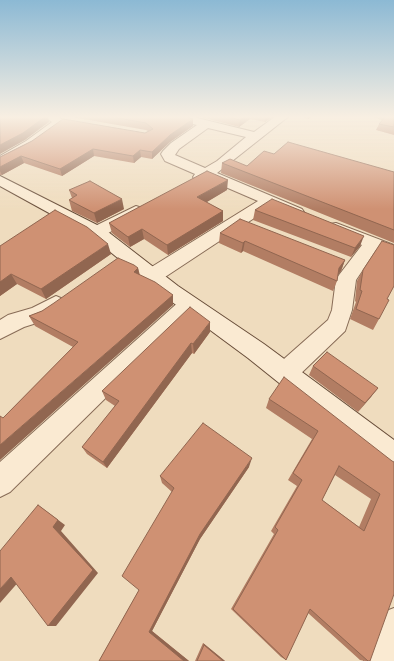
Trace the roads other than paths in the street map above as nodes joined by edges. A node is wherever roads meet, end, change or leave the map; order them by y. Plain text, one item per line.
1 (23, 147) edge
2 (168, 147) edge
3 (243, 147) edge
4 (0, 161) edge
5 (206, 174) junction
6 (0, 180) edge
7 (185, 185) edge
8 (269, 201) junction
9 (151, 203) edge
10 (237, 221) junction
11 (259, 230) edge
12 (96, 232) junction
13 (373, 242) junction
14 (394, 251) edge
15 (125, 254) junction
16 (108, 268) edge
17 (152, 276) junction
18 (72, 293) edge
19 (189, 304) junction
20 (0, 330) edge
21 (285, 373) junction
22 (394, 457) edge
23 (0, 482) edge
24 (394, 626) edge
25 (383, 661) edge

1 - 4 street
2 - 5 street
3 - 5 street
5 - 7 street
5 - 8 street
6 - 12 street
8 - 10 street
8 - 13 street
9 - 12 street
10 - 11 street
10 - 17 street
12 - 15 street
13 - 14 street
13 - 21 street
15 - 16 street
15 - 17 street
17 - 19 street
18 - 20 street
19 - 21 street
19 - 23 street
21 - 22 street
24 - 25 street

